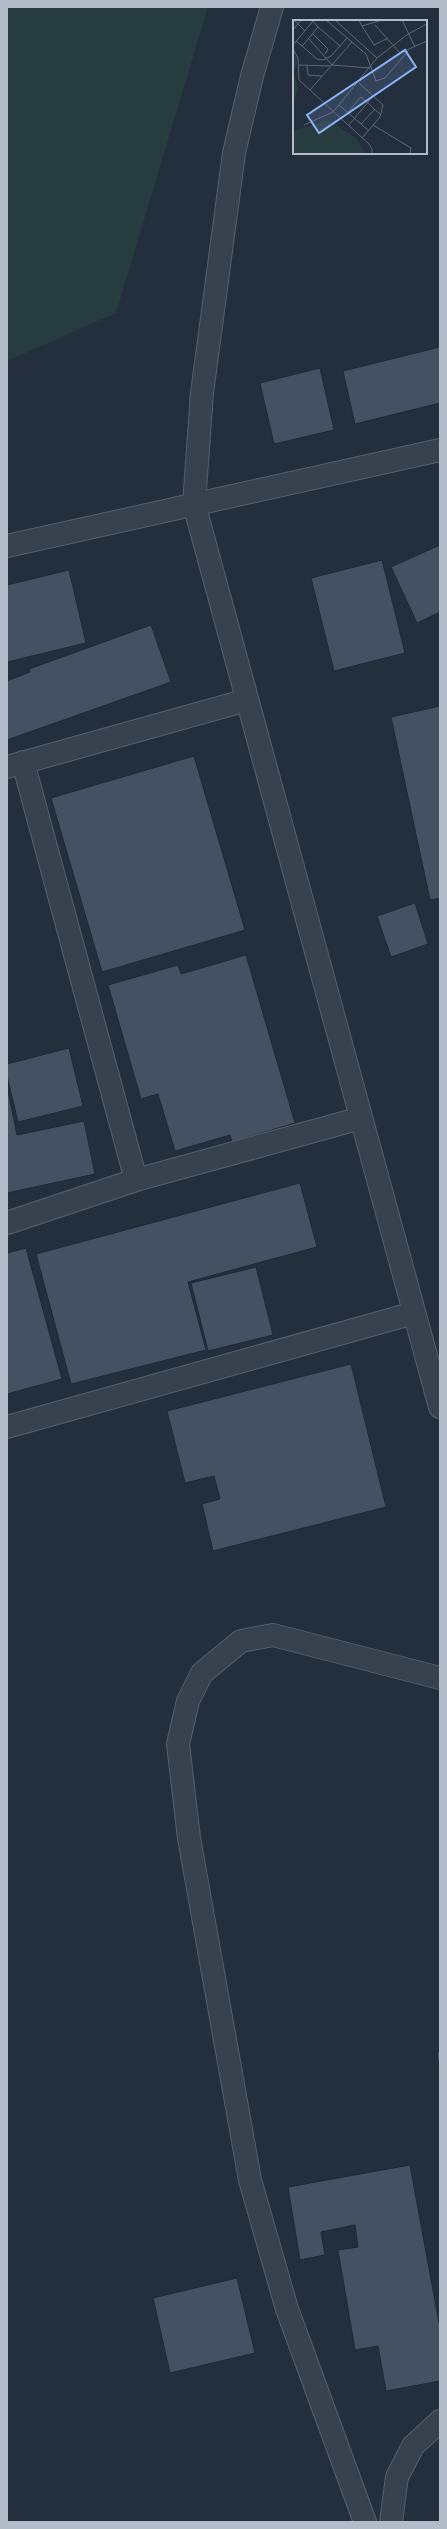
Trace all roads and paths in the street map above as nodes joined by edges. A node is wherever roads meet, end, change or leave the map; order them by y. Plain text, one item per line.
1 (272, 7) edge
2 (440, 450) edge
3 (194, 504) junction
4 (7, 546) edge
5 (247, 700) junction
6 (15, 765) edge
7 (361, 1118) junction
8 (136, 1180) junction
9 (7, 1223) edge
10 (414, 1313) junction
11 (440, 1407) edge
12 (7, 1427) edge
13 (440, 1678) edge
14 (440, 2421) edge
15 (365, 2522) edge
16 (391, 2522) edge

1 - 3 street
2 - 3 street
3 - 4 street
3 - 5 street
5 - 6 street
5 - 7 street
6 - 8 street
7 - 8 street
7 - 10 street
8 - 9 street
10 - 11 street
10 - 12 street
13 - 15 street
14 - 16 street

